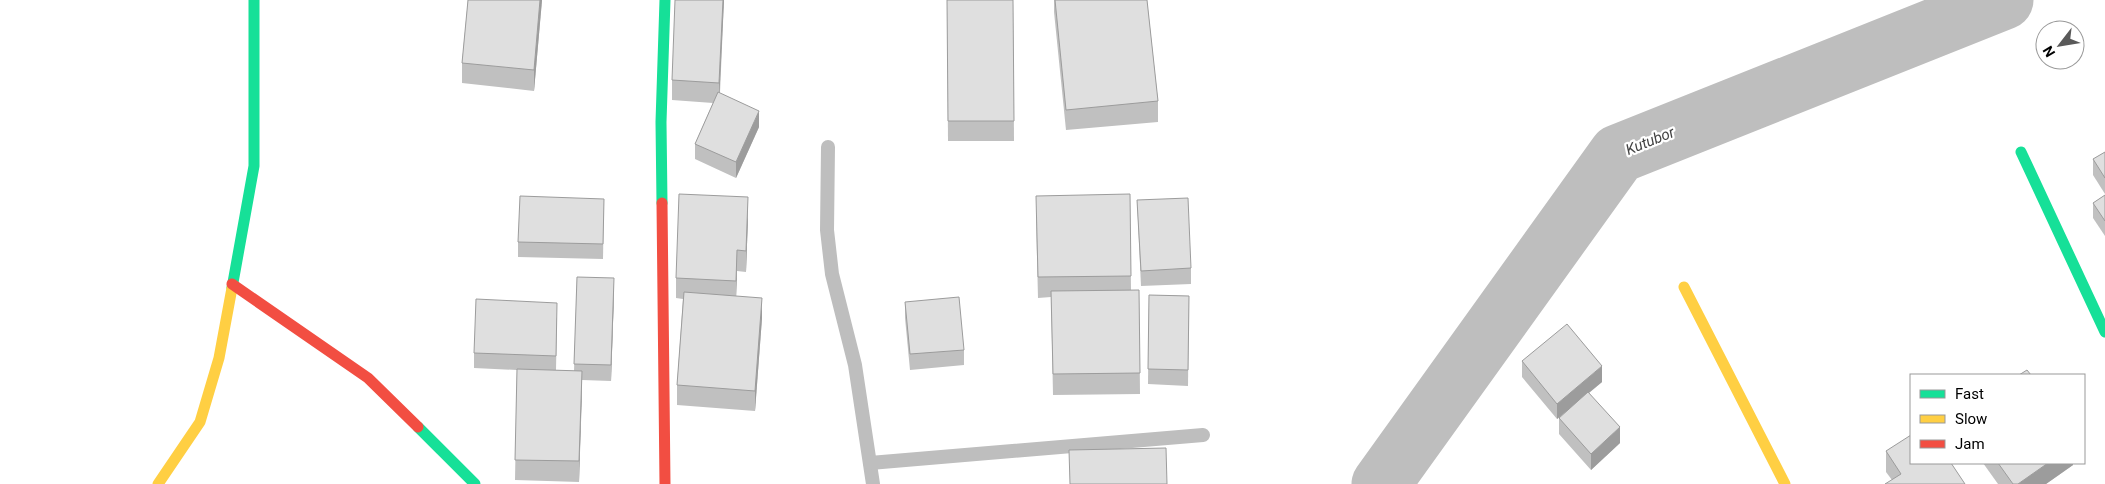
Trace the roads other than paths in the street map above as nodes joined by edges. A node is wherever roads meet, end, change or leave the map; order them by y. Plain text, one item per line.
1 (254, 0) edge
2 (665, 0) edge
3 (828, 147) dead end
4 (2021, 152) dead end
5 (232, 284) junction
6 (1684, 287) dead end
7 (2105, 332) edge
8 (1203, 435) dead end
9 (870, 463) junction
10 (158, 484) edge
11 (475, 484) edge
12 (665, 484) edge
13 (873, 484) edge
14 (1785, 484) edge

1 - 5 street
2 - 12 street
3 - 9 lane
4 - 7 street
5 - 10 street
5 - 11 street
6 - 14 street
8 - 9 lane
9 - 13 lane

